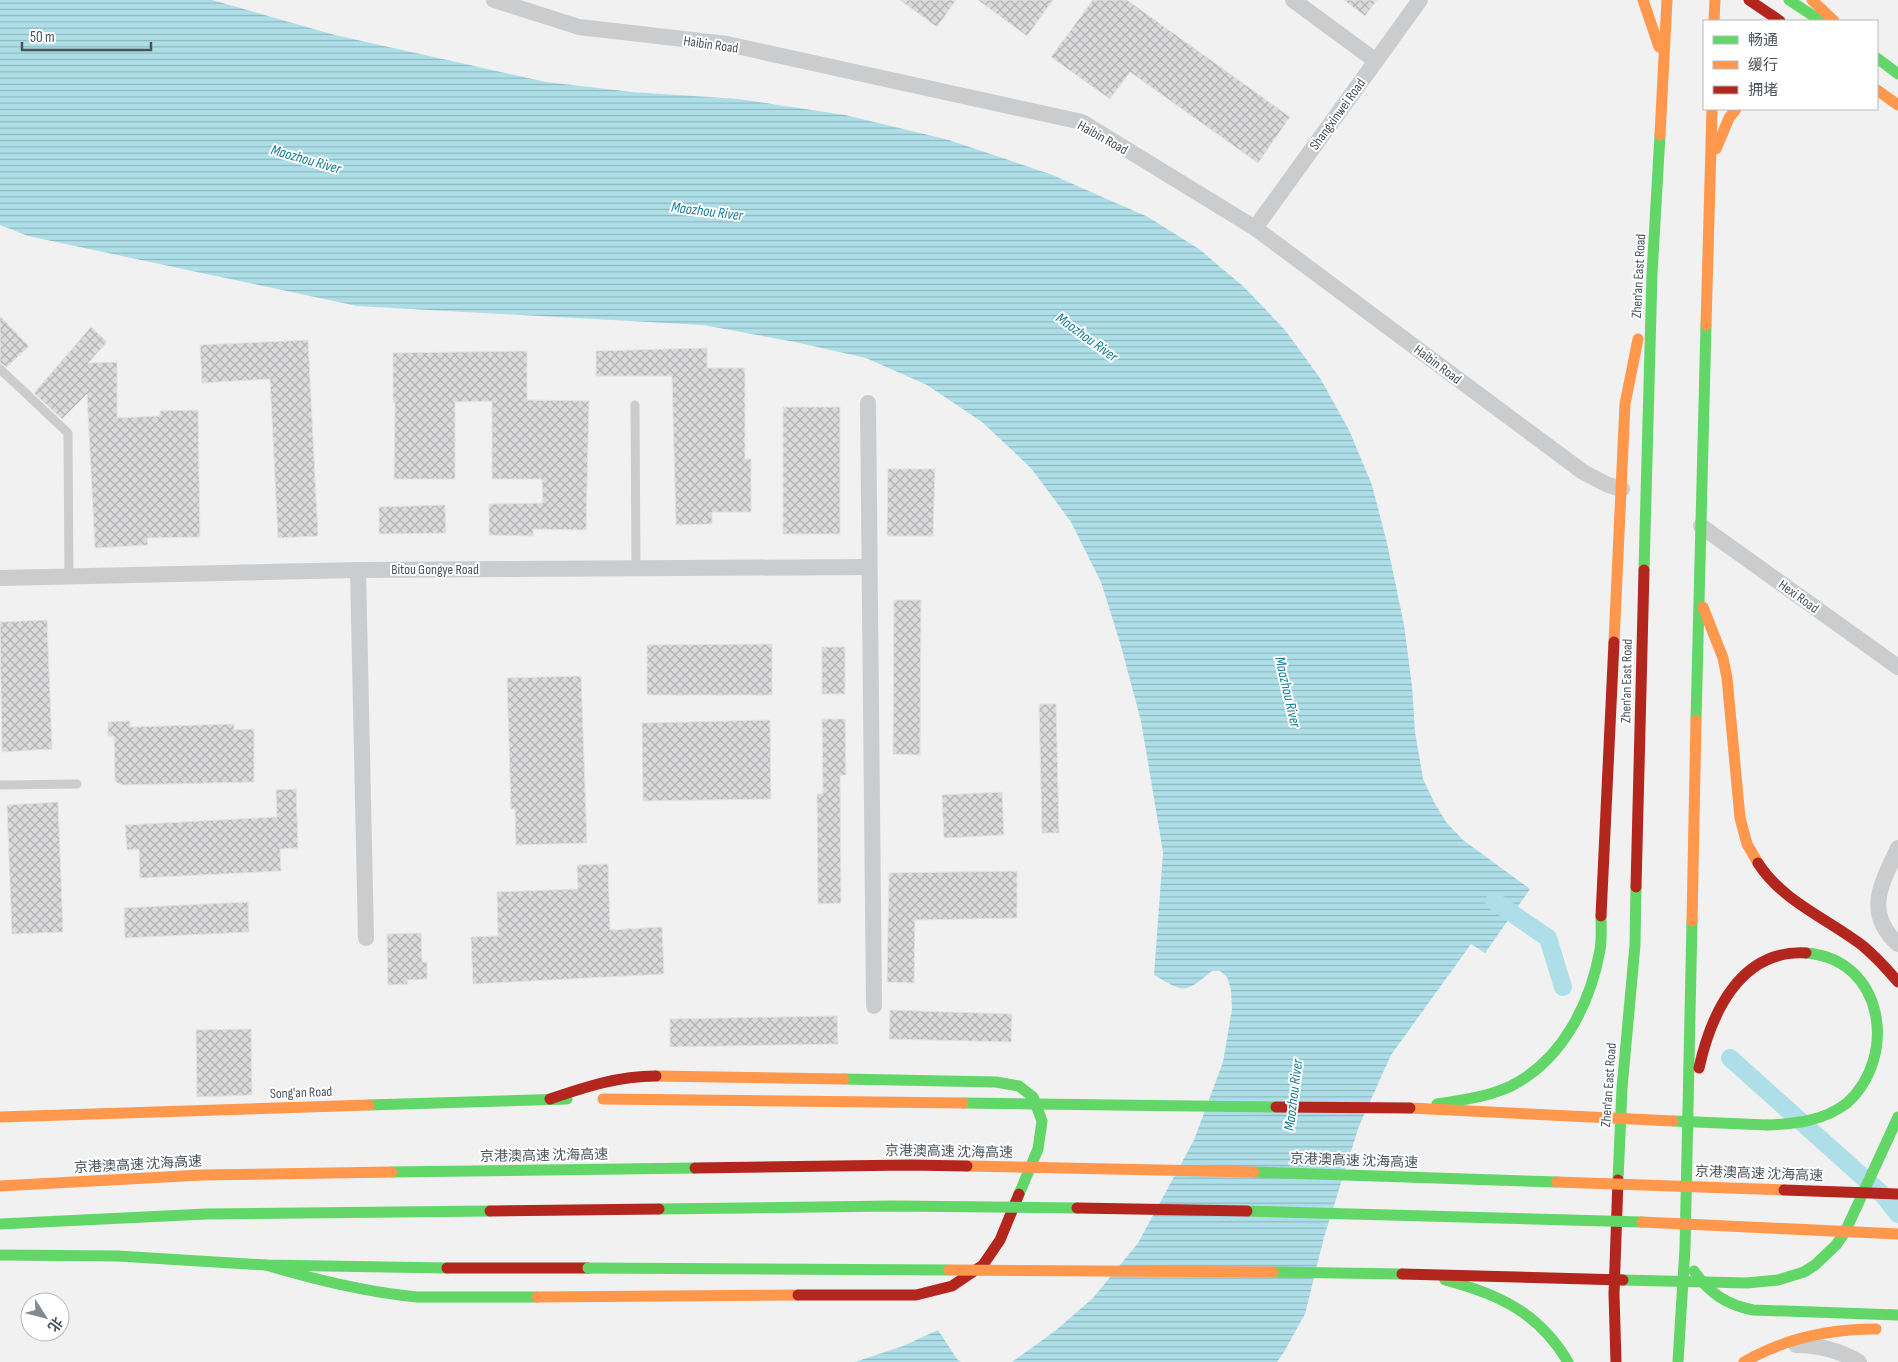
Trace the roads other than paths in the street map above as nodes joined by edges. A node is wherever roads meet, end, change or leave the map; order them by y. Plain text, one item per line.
1 (494, 0) edge
2 (1293, 0) edge
3 (1420, 0) edge
4 (1643, 0) edge
5 (1667, 0) edge
6 (1715, 0) edge
7 (1749, 0) edge
8 (1789, 0) edge
9 (1812, 0) edge
10 (1714, 20) edge
11 (1779, 20) edge
12 (1819, 20) edge
13 (1833, 20) edge
14 (1878, 59) edge
15 (1376, 60) junction
16 (1664, 60) junction
17 (1898, 74) edge
18 (1878, 91) edge
19 (1898, 105) edge
20 (1712, 110) edge
21 (1735, 110) edge
22 (1710, 174) junction
23 (1255, 228) junction
24 (1652, 274) junction
25 (0, 369) edge
26 (868, 403) dead end
27 (635, 405) dead end
28 (1622, 489) junction
29 (1701, 526) junction
30 (869, 567) junction
31 (636, 568) junction
32 (358, 570) junction
33 (69, 577) junction
34 (0, 578) edge
35 (1699, 597) junction
36 (1898, 667) edge
37 (77, 784) dead end
38 (0, 786) edge
39 (1898, 848) edge
40 (366, 938) dead end
41 (1898, 944) edge
42 (1898, 982) edge
43 (874, 1006) dead end
44 (550, 1099) junction
45 (1410, 1108) junction
46 (1688, 1110) junction
47 (0, 1117) edge
48 (1898, 1118) edge
49 (0, 1186) edge
50 (1898, 1194) edge
51 (0, 1224) edge
52 (1898, 1234) edge
53 (1686, 1248) junction
54 (0, 1256) edge
55 (266, 1265) junction
56 (1402, 1274) junction
57 (1898, 1315) edge
58 (1887, 1329) dead end
59 (1779, 1344) junction
60 (1568, 1362) edge
61 (1616, 1362) edge
62 (1678, 1362) edge
63 (1744, 1362) edge
64 (1859, 1362) edge

1 - 23 street, Haibin Road
2 - 15 street
3 - 15 street, Shangxinwei Road
4 - 16 main road
5 - 16 main road, Zhen'an East Road
6 - 10 main road
7 - 11 main road
8 - 12 main road
9 - 13 main road
14 - 17 main road
15 - 23 street, Shangxinwei Road
16 - 24 main road, Zhen'an East Road
18 - 19 main road
20 - 22 main road
21 - 22 main road
22 - 29 main road
23 - 28 street, Haibin Road
24 - 28 main road
24 - 61 main road, Zhen'an East Road
25 - 33 lane
26 - 30 street
27 - 31 lane
28 - 45 main road, bridge
29 - 35 main road
29 - 36 street, Hexi Road
30 - 31 street, Bitou Gongye Road
30 - 43 street
31 - 32 street, Bitou Gongye Road
32 - 33 street, Bitou Gongye Road
32 - 40 street
33 - 34 street, Bitou Gongye Road
35 - 42 main road
35 - 46 main road
37 - 38 lane
39 - 41 street
44 - 45 main road, Song'an Road, bridge
44 - 47 main road, Song'an Road
44 - 55 main road
45 - 46 main road, bridge
46 - 53 main road
48 - 56 main road, bridge
49 - 50 main road, 京港澳高速 沈海高速, bridge
51 - 52 main road, bridge
53 - 57 main road
53 - 62 main road
54 - 55 main road
55 - 56 main road, bridge
56 - 60 main road, bridge
58 - 59 main road
59 - 63 main road
59 - 64 street

